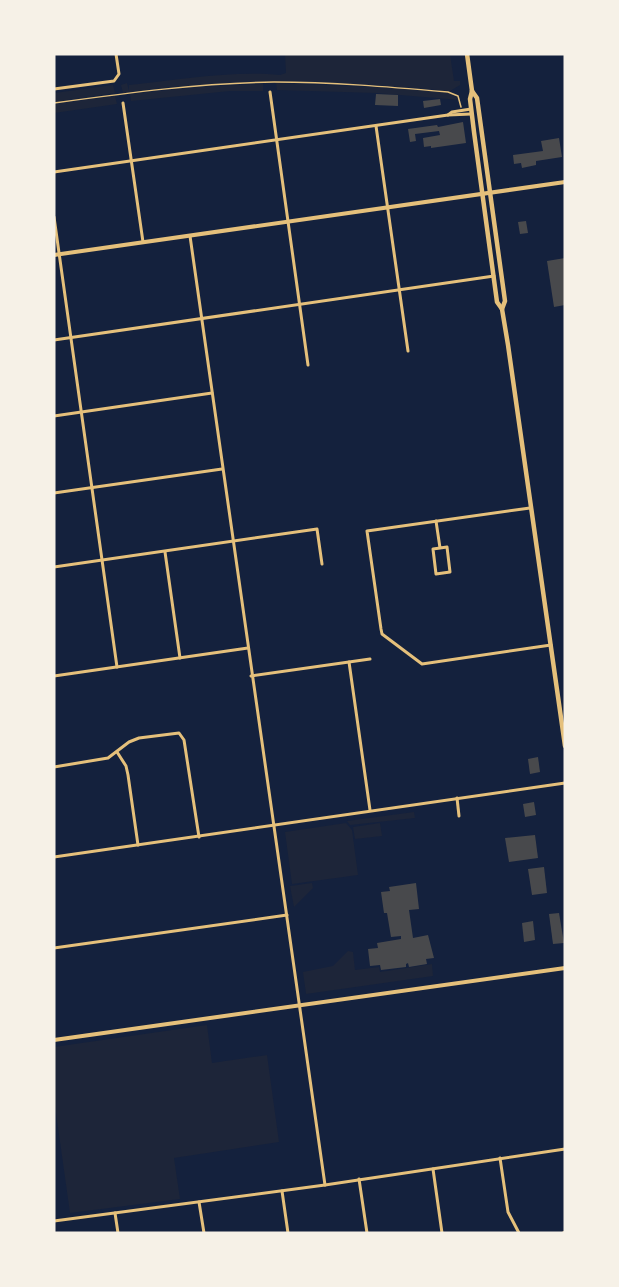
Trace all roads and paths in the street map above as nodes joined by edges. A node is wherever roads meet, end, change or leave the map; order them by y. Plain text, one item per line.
1 (116, 54) edge
2 (467, 54) edge
3 (54, 89) edge
4 (472, 91) junction
5 (270, 92) dead end
6 (54, 103) edge
7 (123, 103) dead end
8 (461, 106) dead end
9 (472, 111) junction
10 (376, 126) junction
11 (277, 140) junction
12 (132, 160) junction
13 (54, 172) edge
14 (565, 182) edge
15 (490, 193) junction
16 (482, 194) junction
17 (388, 207) junction
18 (54, 217) edge
19 (288, 222) junction
20 (190, 236) junction
21 (143, 242) junction
22 (57, 255) edge
23 (494, 276) junction
24 (399, 290) junction
25 (300, 304) junction
26 (502, 309) junction
27 (201, 318) junction
28 (71, 337) junction
29 (54, 340) edge
30 (408, 351) dead end
31 (308, 364) dead end
32 (212, 393) junction
33 (82, 412) junction
34 (54, 416) edge
35 (222, 469) junction
36 (93, 488) junction
37 (54, 493) edge
38 (530, 508) junction
39 (436, 521) junction
40 (232, 542) junction
41 (440, 548) junction
42 (165, 552) junction
43 (102, 561) junction
44 (322, 564) dead end
45 (54, 567) edge
46 (550, 645) junction
47 (248, 648) junction
48 (180, 658) junction
49 (370, 659) dead end
50 (349, 662) junction
51 (117, 667) junction
52 (54, 676) edge
53 (251, 676) junction
54 (565, 746) edge
55 (117, 752) junction
56 (54, 767) edge
57 (565, 783) edge
58 (457, 798) junction
59 (370, 810) junction
60 (459, 816) dead end
61 (274, 825) junction
62 (199, 837) junction
63 (138, 845) junction
64 (54, 857) edge
65 (287, 915) junction
66 (54, 948) edge
67 (565, 968) edge
68 (300, 1005) junction
69 (54, 1040) edge
70 (565, 1149) edge
71 (500, 1158) junction
72 (432, 1169) junction
73 (359, 1179) junction
74 (325, 1185) junction
75 (282, 1191) junction
76 (199, 1202) junction
77 (115, 1213) junction
78 (54, 1221) edge
79 (118, 1233) edge
80 (204, 1233) edge
81 (288, 1233) edge
82 (367, 1233) edge
83 (441, 1233) edge
84 (519, 1233) edge

1 - 3 street
2 - 4 main road
4 - 9 main road
4 - 15 main road
5 - 11 street
6 - 8 path
7 - 12 street
9 - 10 street
9 - 16 main road
10 - 11 street
10 - 17 street
11 - 12 street
11 - 19 street
12 - 13 street
12 - 21 street
14 - 15 main road
15 - 16 main road
15 - 26 main road
16 - 17 main road
16 - 23 main road
17 - 19 main road
17 - 24 street
18 - 22 street
19 - 20 main road
19 - 25 street
20 - 21 main road
20 - 27 street
21 - 22 main road
22 - 28 street
23 - 24 street
23 - 26 main road
24 - 25 street
24 - 30 street
25 - 27 street
25 - 31 street
26 - 38 main road
27 - 28 street
27 - 32 street
28 - 29 street
28 - 33 street
32 - 33 street
32 - 35 street
33 - 34 street
33 - 36 street
35 - 36 street
35 - 40 street
36 - 37 street
36 - 43 street
38 - 39 street
38 - 46 main road
39 - 41 street
39 - 46 street
40 - 42 street
40 - 44 street
40 - 47 street
41 - 41 street
42 - 43 street
42 - 48 street
43 - 45 street
43 - 51 street
46 - 54 main road
47 - 48 street
47 - 53 street
48 - 51 street
49 - 50 street
50 - 53 street
50 - 59 street
51 - 52 street
53 - 61 street
55 - 56 street
55 - 62 street
55 - 63 street
57 - 58 street
58 - 59 street
58 - 60 street
59 - 61 street
61 - 62 street
61 - 65 street
62 - 63 street
63 - 64 street
65 - 66 street
65 - 68 street
67 - 68 main road
68 - 69 main road
68 - 74 street
70 - 71 street
71 - 72 street
71 - 84 street
72 - 73 street
72 - 83 street
73 - 74 street
73 - 82 street
74 - 75 street
75 - 76 street
75 - 81 street
76 - 77 street
76 - 80 street
77 - 78 street
77 - 79 street

